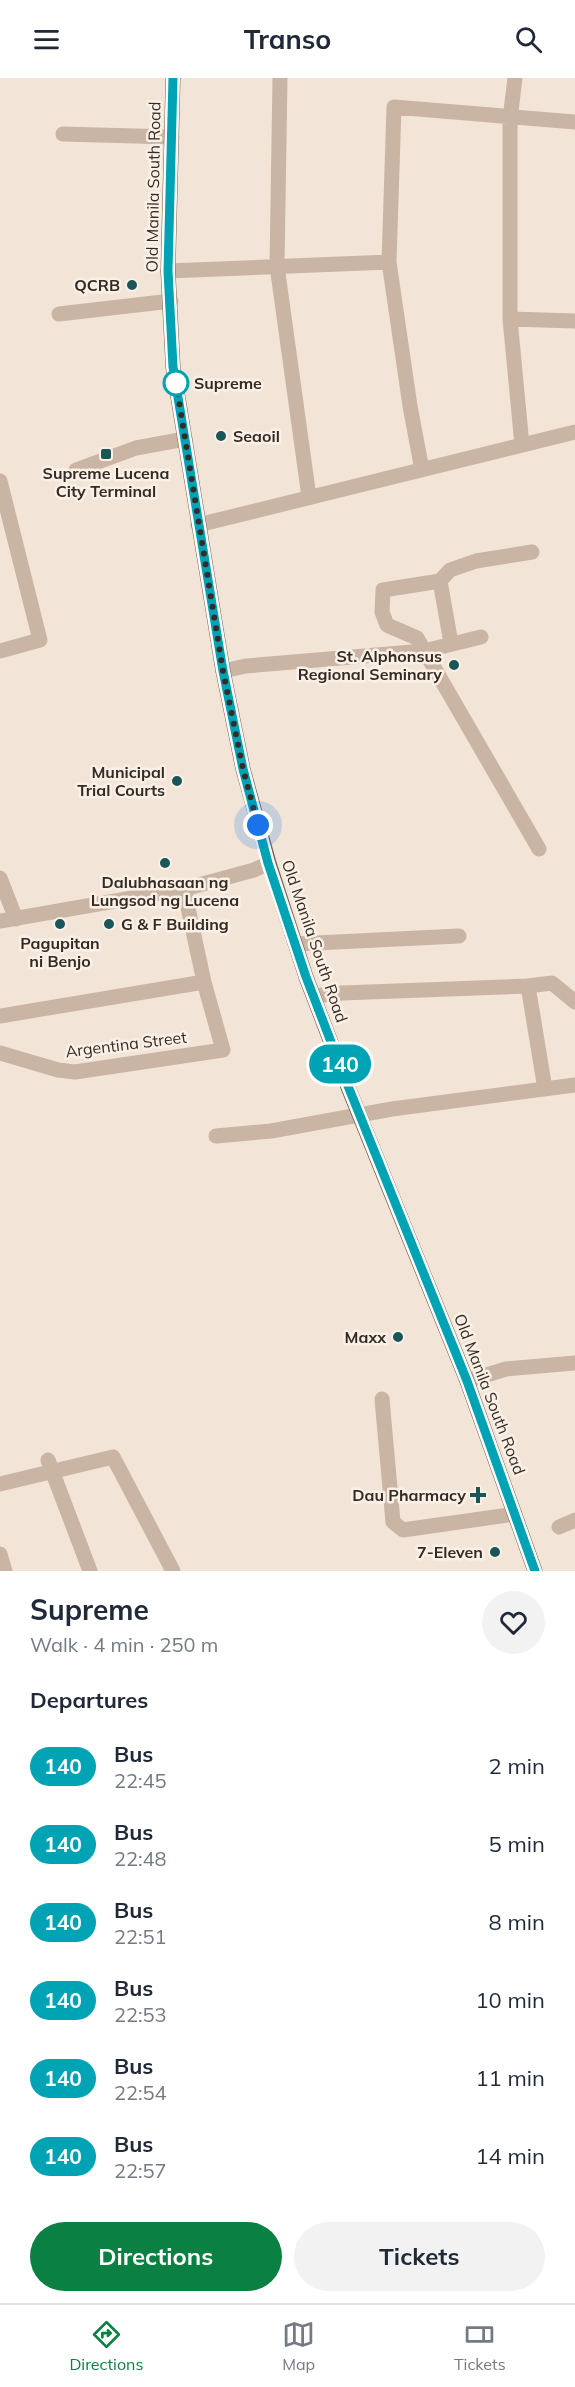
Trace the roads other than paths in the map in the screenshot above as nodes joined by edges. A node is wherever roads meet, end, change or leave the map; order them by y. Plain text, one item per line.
1 (173, 78) edge
2 (280, 78) edge
3 (515, 78) edge
4 (510, 119) junction
5 (575, 122) edge
6 (63, 134) dead end
7 (172, 136) junction
8 (389, 262) junction
9 (277, 267) junction
10 (168, 271) junction
11 (171, 301) junction
12 (59, 314) dead end
13 (510, 319) junction
14 (575, 321) edge
15 (575, 432) edge
16 (185, 439) junction
17 (522, 445) junction
18 (76, 470) dead end
19 (422, 470) junction
20 (0, 481) edge
21 (309, 497) junction
22 (198, 525) junction
23 (532, 552) dead end
24 (440, 581) junction
25 (481, 637) dead end
26 (451, 643) junction
27 (1, 649) edge
28 (424, 651) junction
29 (223, 671) junction
30 (538, 849) dead end
31 (268, 863) junction
32 (0, 878) edge
33 (184, 890) junction
34 (8, 920) edge
35 (459, 936) dead end
36 (295, 944) junction
37 (204, 982) junction
38 (528, 986) junction
39 (314, 996) junction
40 (575, 1002) edge
41 (0, 1016) edge
42 (0, 1053) edge
43 (575, 1085) edge
44 (545, 1089) junction
45 (360, 1114) junction
46 (216, 1136) dead end
47 (575, 1363) edge
48 (467, 1381) junction
49 (382, 1399) dead end
50 (50, 1465) junction
51 (0, 1484) edge
52 (515, 1514) junction
53 (575, 1521) edge
54 (559, 1527) dead end
55 (0, 1554) edge
56 (5, 1571) edge
57 (90, 1571) edge
58 (173, 1571) edge
59 (535, 1571) edge

1 - 7 main road, Old Manila South Road
2 - 9 street
3 - 4 street
4 - 5 street
4 - 8 street
4 - 13 street
6 - 7 street
7 - 10 main road, Old Manila South Road
8 - 9 street
8 - 19 street
9 - 10 street
9 - 21 street
10 - 11 main road, Old Manila South Road
11 - 12 street
11 - 16 main road, Old Manila South Road
13 - 14 street
13 - 17 street
15 - 17 street
16 - 18 street
16 - 22 main road, Old Manila South Road
17 - 19 street
19 - 21 street
20 - 27 street
21 - 22 street
22 - 29 main road, Old Manila South Road
23 - 24 street
24 - 26 street
24 - 28 street
25 - 26 street
26 - 28 street
28 - 29 street
28 - 30 street
29 - 31 main road, Old Manila South Road
31 - 33 street
31 - 36 main road, Old Manila South Road
32 - 34 street
33 - 34 street
33 - 37 street
35 - 36 street
36 - 39 main road, Old Manila South Road
37 - 41 street
37 - 42 street, Argentina Street
38 - 39 street
38 - 40 street
38 - 44 street
39 - 45 main road, Old Manila South Road
43 - 44 street
44 - 45 street
45 - 46 street
45 - 48 main road, Old Manila South Road
47 - 48 street
48 - 52 main road, Old Manila South Road
49 - 52 street
50 - 51 street
50 - 57 street
50 - 58 street
52 - 59 main road, Old Manila South Road
53 - 54 street
55 - 56 street

